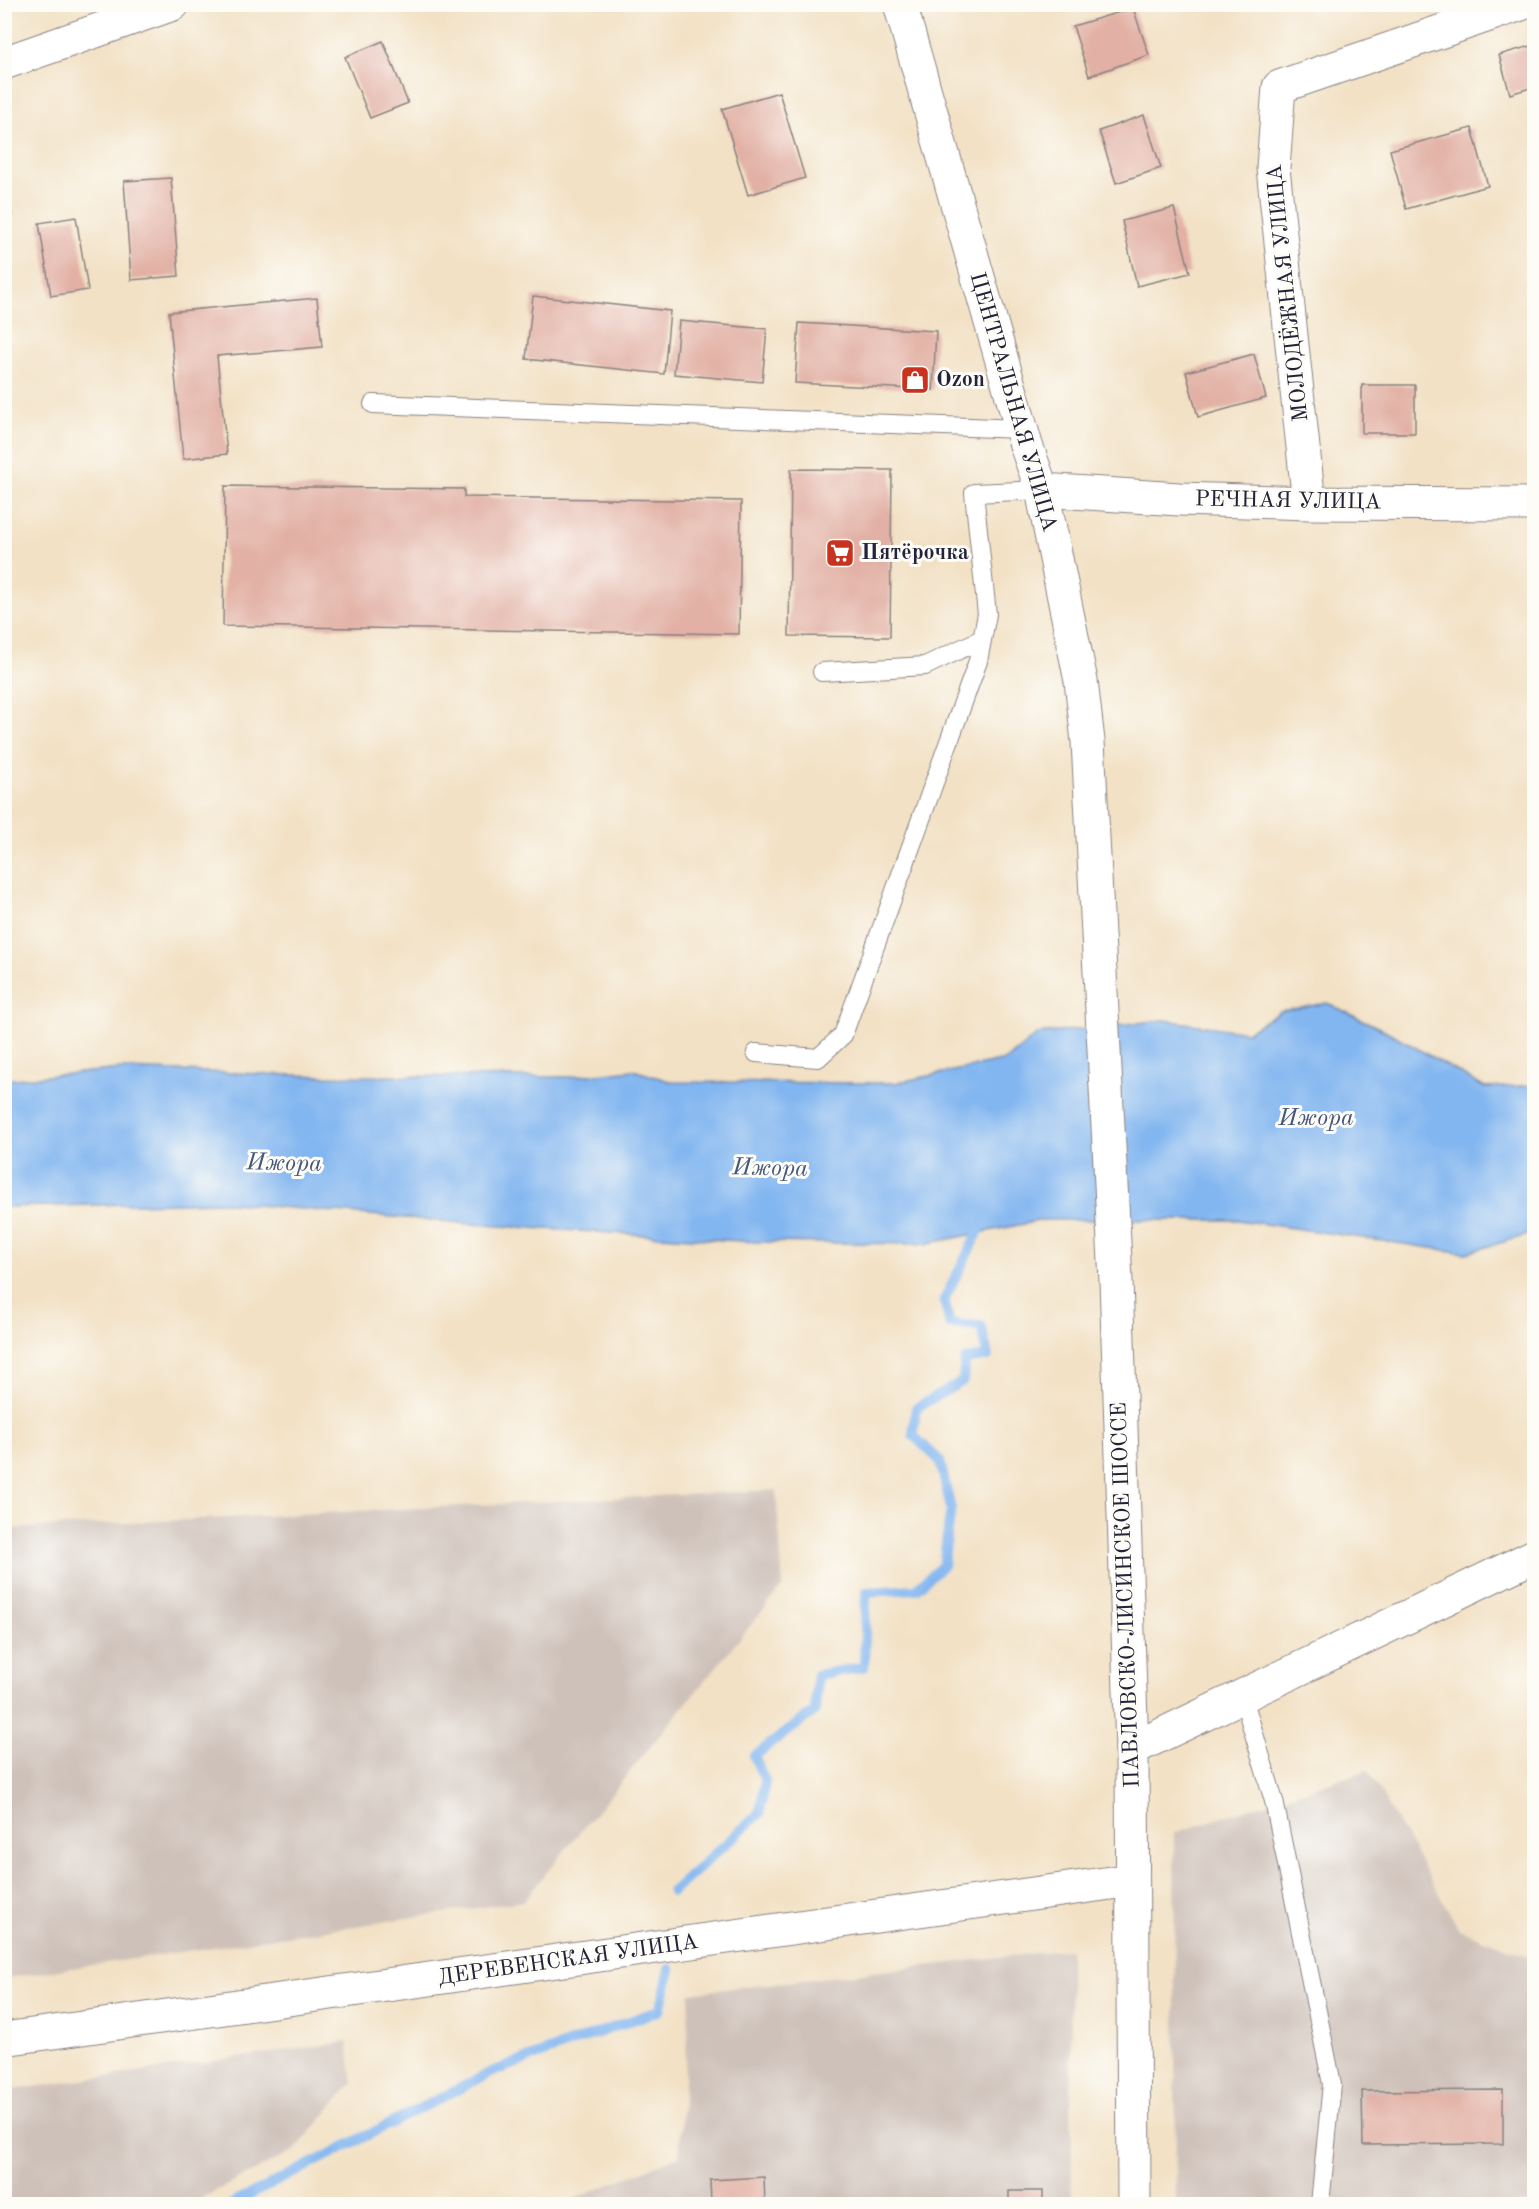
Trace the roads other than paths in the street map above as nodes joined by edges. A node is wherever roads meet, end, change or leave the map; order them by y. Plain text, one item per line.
1 (173, 4) edge
2 (900, 4) edge
3 (1521, 4) edge
4 (4, 63) edge
5 (373, 404) dead end
6 (1021, 429) junction
7 (1042, 490) junction
8 (1309, 503) junction
9 (1534, 504) edge
10 (982, 639) junction
11 (822, 672) dead end
12 (1101, 986) joint
13 (756, 1053) dead end
14 (1534, 1556) edge
15 (1243, 1697) junction
16 (1132, 1749) junction
17 (1132, 1880) junction
18 (4, 2039) edge
19 (1134, 2205) edge
20 (1320, 2205) edge

1 - 4 street
2 - 6 street, ЦЕНТРАЛЬНАЯ УЛИЦА
3 - 8 street, МОЛОДЁЖНАЯ УЛИЦА
5 - 6 lane
6 - 7 street, ЦЕНТРАЛЬНАЯ УЛИЦА
7 - 8 street, РЕЧНАЯ УЛИЦА
7 - 10 lane
7 - 12 street, ЦЕНТРАЛЬНАЯ УЛИЦА
8 - 9 street, РЕЧНАЯ УЛИЦА
10 - 11 lane
10 - 13 lane
12 - 16 street, ПАВЛОВСКО-ЛИСИНСКОЕ ШОССЕ
14 - 15 street
15 - 16 street
15 - 20 lane
16 - 17 street, ПАВЛОВСКО-ЛИСИНСКОЕ ШОССЕ
17 - 18 street, ДЕРЕВЕНСКАЯ УЛИЦА
17 - 19 street, ПАВЛОВСКО-ЛИСИНСКОЕ ШОССЕ

